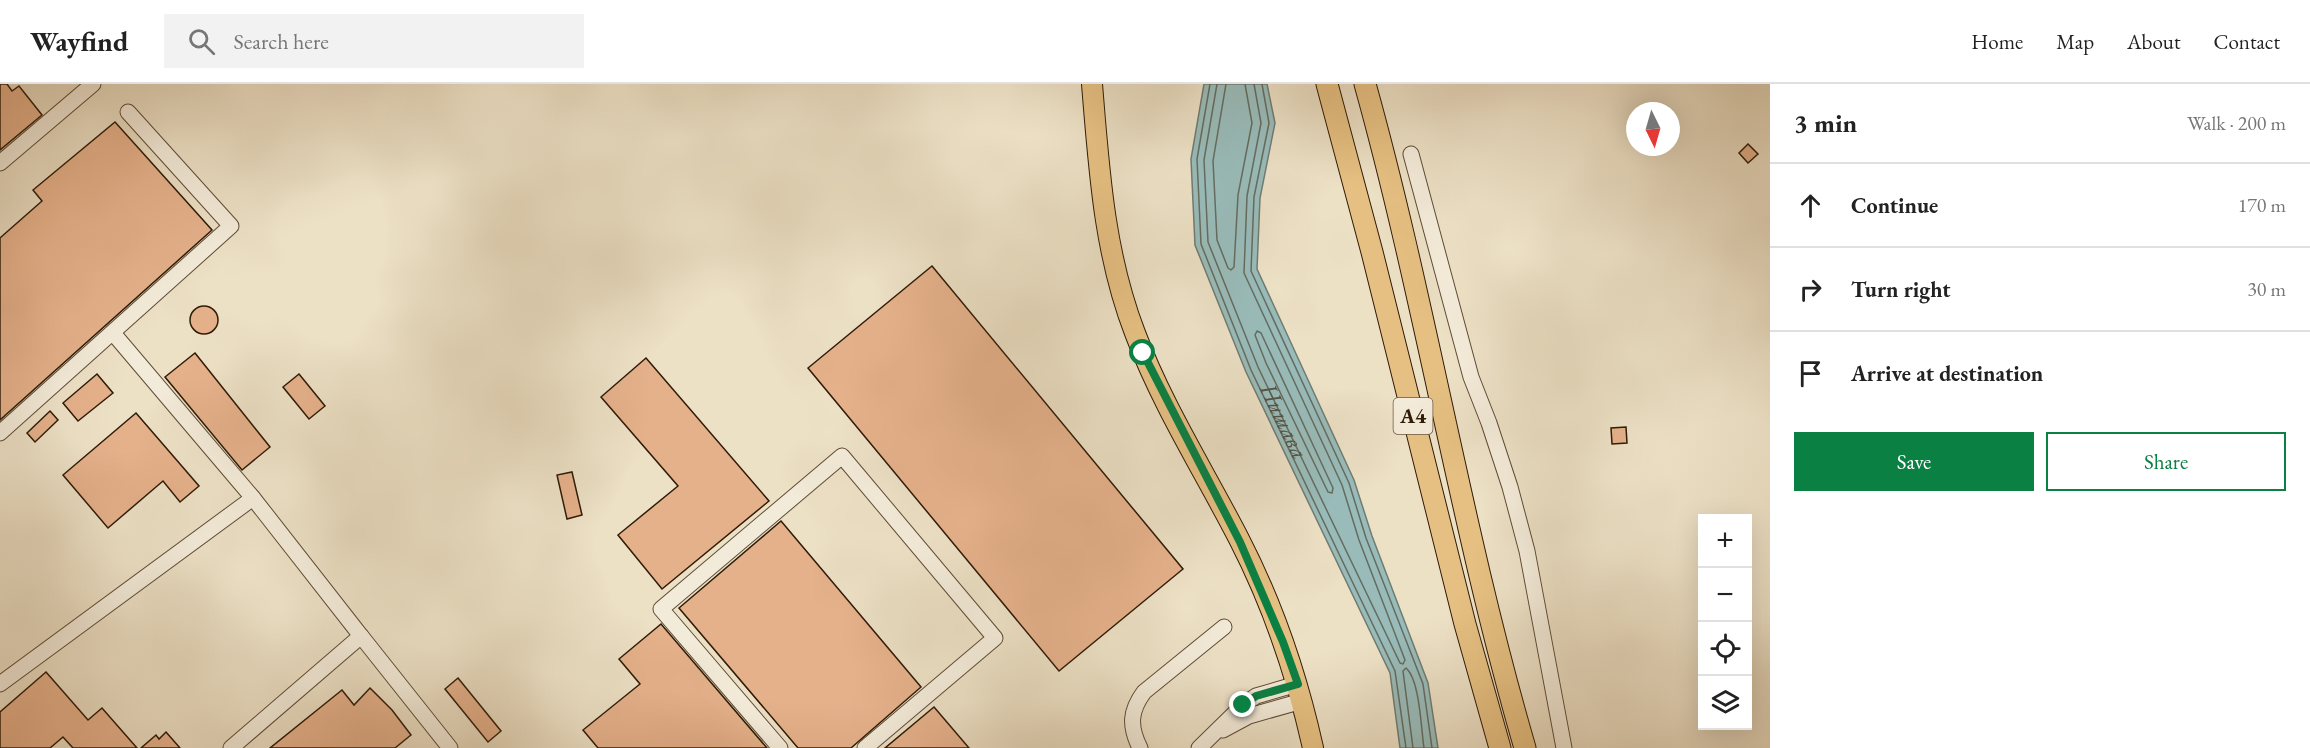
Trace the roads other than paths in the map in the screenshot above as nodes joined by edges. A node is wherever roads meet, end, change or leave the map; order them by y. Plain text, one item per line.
1 (93, 84) edge
2 (1092, 84) edge
3 (1327, 84) edge
4 (1365, 84) edge
5 (128, 112) dead end
6 (1411, 154) dead end
7 (0, 163) edge
8 (113, 333) junction
9 (0, 433) edge
10 (253, 498) junction
11 (1224, 627) dead end
12 (361, 636) junction
13 (0, 684) edge
14 (1300, 693) junction
15 (231, 748) edge
16 (450, 748) edge
17 (780, 748) edge
18 (865, 748) edge
19 (1140, 748) edge
20 (1198, 748) edge
21 (1313, 748) edge
22 (1500, 748) edge
23 (1525, 748) edge
24 (1564, 748) edge

1 - 7 street
2 - 14 main road
3 - 22 highway, A4
4 - 23 highway, A4
5 - 8 street
6 - 24 street
8 - 9 street
8 - 10 street
10 - 12 street
10 - 13 street
11 - 19 street
12 - 15 street
12 - 16 street
14 - 20 street
14 - 21 main road
17 - 18 street

